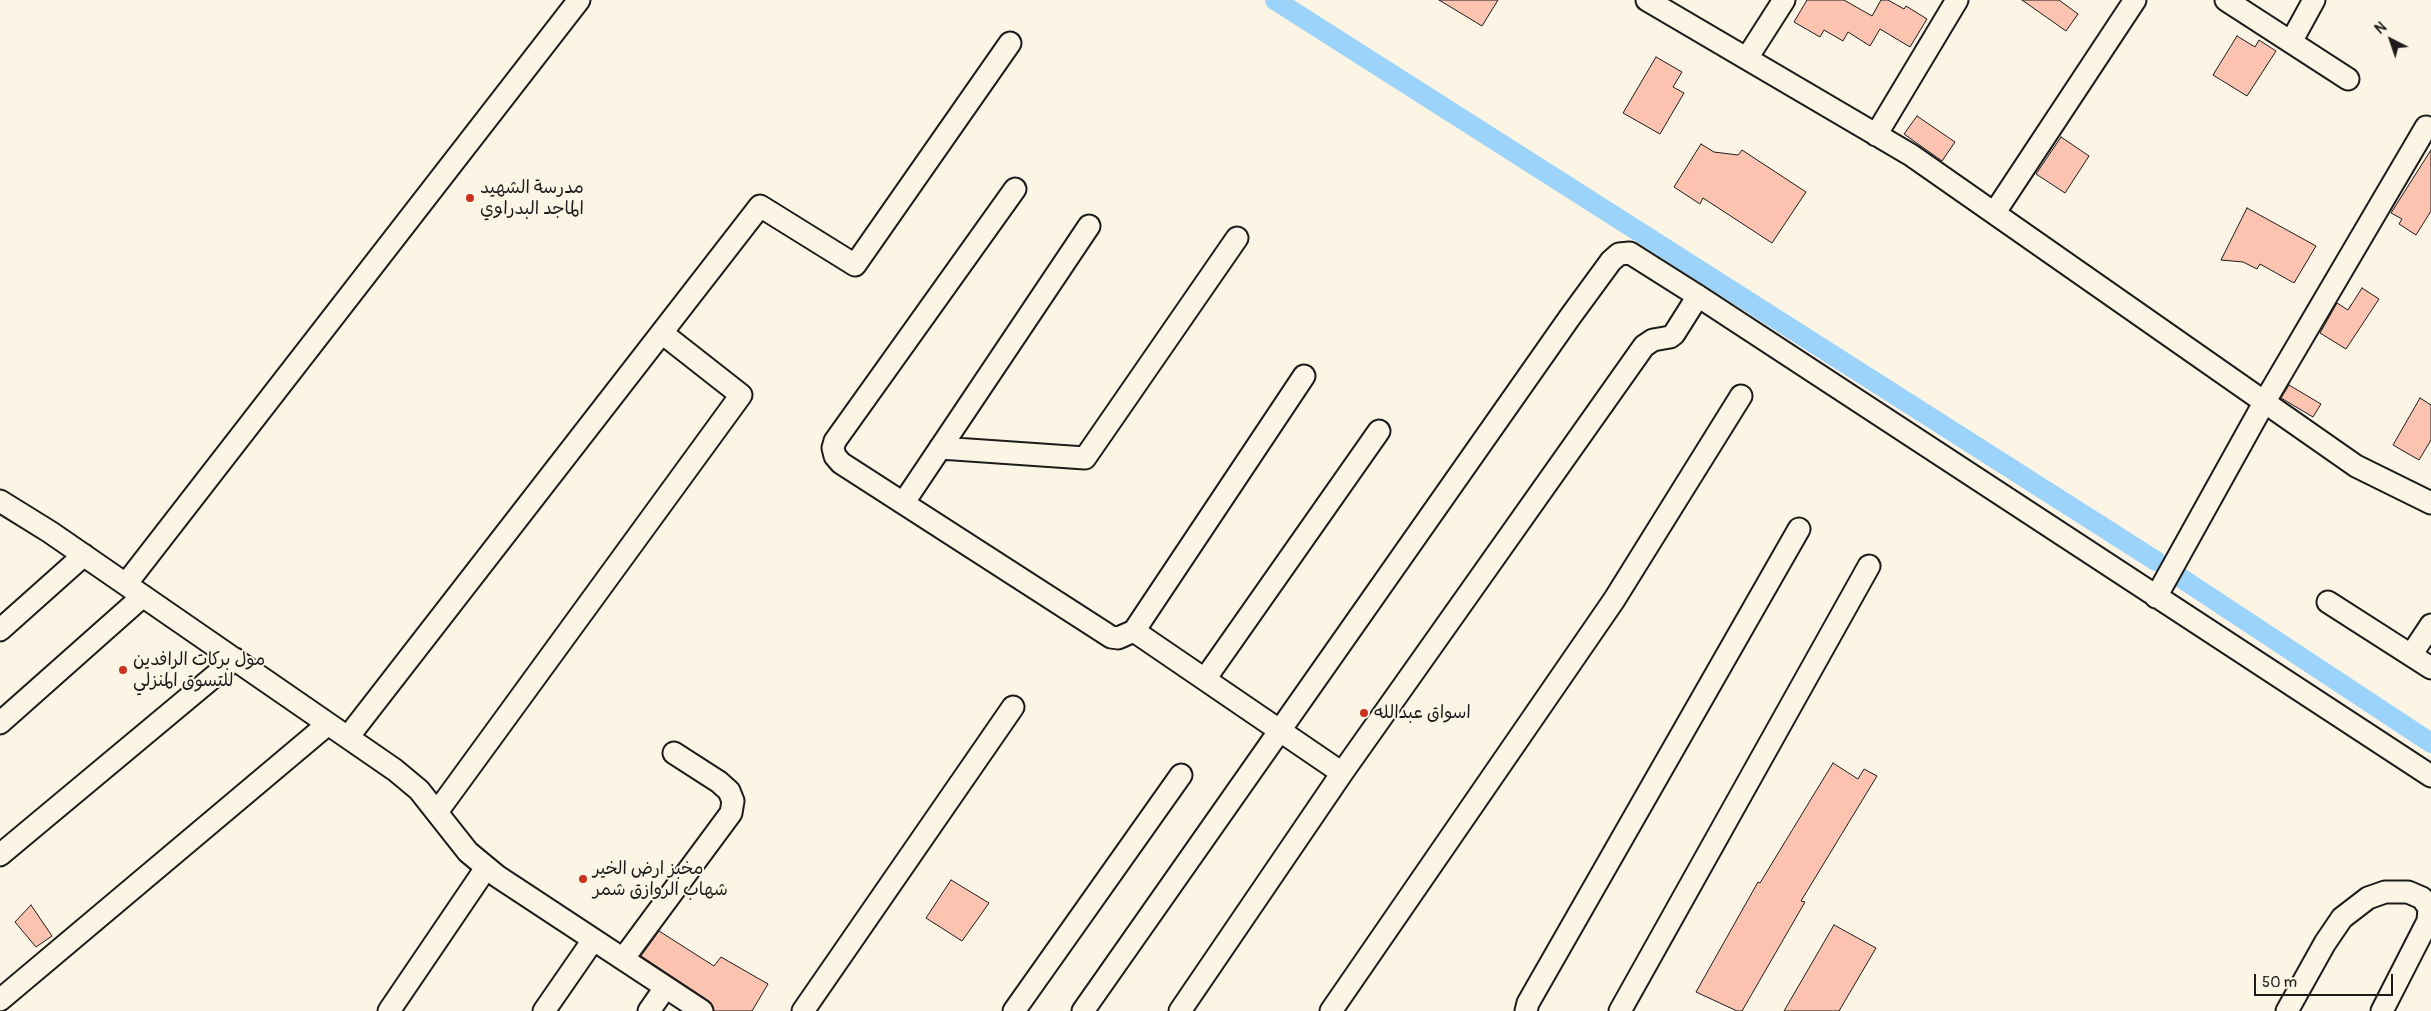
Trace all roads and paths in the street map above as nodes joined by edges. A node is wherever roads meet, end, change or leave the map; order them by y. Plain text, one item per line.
1 (579, 0) edge
2 (1647, 0) edge
3 (1784, 0) edge
4 (1957, 0) edge
5 (2135, 0) edge
6 (2226, 0) edge
7 (2314, 0) edge
8 (2291, 42) junction
9 (1010, 43) dead end
10 (1747, 58) junction
11 (2348, 79) dead end
12 (2426, 128) dead end
13 (1876, 134) junction
14 (1015, 189) dead end
15 (1995, 212) junction
16 (1090, 226) dead end
17 (1237, 238) dead end
18 (1698, 296) junction
19 (662, 333) junction
20 (1304, 376) dead end
21 (1741, 396) dead end
22 (2265, 401) junction
23 (1378, 431) dead end
24 (940, 448) junction
25 (0, 501) edge
26 (904, 502) junction
27 (2431, 503) edge
28 (1799, 529) dead end
29 (84, 555) junction
30 (1869, 566) dead end
31 (126, 584) junction
32 (143, 596) junction
33 (2156, 597) junction
34 (2328, 602) dead end
35 (2431, 625) edge
36 (0, 630) edge
37 (1134, 632) junction
38 (2411, 655) junction
39 (235, 659) junction
40 (2431, 668) edge
41 (1205, 679) junction
42 (1013, 707) dead end
43 (0, 723) edge
44 (328, 724) junction
45 (1279, 730) junction
46 (348, 737) junction
47 (674, 753) dead end
48 (1342, 773) junction
49 (1181, 775) dead end
50 (2431, 776) edge
51 (437, 812) junction
52 (0, 855) edge
53 (486, 868) junction
54 (589, 946) dead end
55 (623, 959) junction
56 (665, 988) junction
57 (0, 1000) edge
58 (389, 1011) edge
59 (544, 1011) edge
60 (649, 1011) edge
61 (702, 1011) edge
62 (803, 1011) edge
63 (1014, 1011) edge
64 (1083, 1011) edge
65 (1180, 1011) edge
66 (1331, 1011) edge
67 (1526, 1011) edge
68 (1620, 1011) edge
69 (2287, 1011) edge
70 (2382, 1011) edge

1 - 31 street
2 - 10 street
3 - 10 street
4 - 13 street
5 - 15 street
6 - 8 street
7 - 8 street
8 - 11 street
9 - 19 street
10 - 13 street
12 - 22 street
13 - 15 street
14 - 26 street
15 - 22 street
16 - 24 street
17 - 24 street
18 - 33 street
18 - 45 street
18 - 48 street
19 - 46 street
19 - 51 street
20 - 37 street
21 - 66 street
22 - 27 street
22 - 33 street
23 - 41 street
24 - 26 street
25 - 29 street
26 - 37 street
28 - 67 street
29 - 31 street
29 - 36 street
30 - 68 street
31 - 32 street
32 - 39 street
32 - 43 street
33 - 50 street
34 - 38 street
35 - 38 street
37 - 41 street
38 - 40 street
39 - 44 street
39 - 52 street
41 - 45 street
42 - 62 street
44 - 46 street
44 - 57 street
45 - 48 street
45 - 64 street
46 - 51 street
47 - 55 street
48 - 65 street
49 - 63 street
51 - 53 street
53 - 55 street
53 - 58 street
54 - 59 street
55 - 56 street
56 - 60 street
56 - 61 street
69 - 70 street

